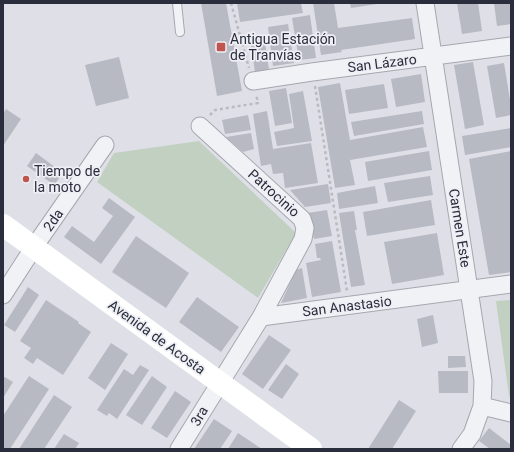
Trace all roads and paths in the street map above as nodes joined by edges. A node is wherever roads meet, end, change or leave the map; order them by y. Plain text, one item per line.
1 (177, 3) edge
2 (425, 3) edge
3 (180, 32) dead end
4 (511, 46) edge
5 (433, 56) junction
6 (312, 72) junction
7 (253, 81) dead end
8 (200, 126) dead end
9 (105, 145) dead end
10 (3, 225) edge
11 (34, 247) junction
12 (511, 284) edge
13 (470, 290) junction
14 (3, 295) edge
15 (350, 305) junction
16 (261, 317) junction
17 (219, 383) junction
18 (482, 406) junction
19 (511, 413) edge
20 (179, 449) edge
21 (311, 449) edge
22 (462, 449) edge

1 - 3 lane
2 - 5 street, Carmen Este
4 - 5 street, San Lázaro
5 - 6 street, San Lázaro
5 - 13 street, Carmen Este
6 - 7 street, San Lázaro
6 - 15 path
8 - 16 street, Patrocinio
9 - 11 street, 2da
10 - 11 main road, Avenida de Acosta
11 - 14 street, 2da
11 - 17 main road, Avenida de Acosta
12 - 13 street, San Anastasio
13 - 15 street, San Anastasio
13 - 18 street, Carmen Este
15 - 16 street, San Anastasio
16 - 17 street
17 - 20 street, 3ra
17 - 21 main road, Avenida de Acosta
18 - 19 street
18 - 22 street, Carmen Este

